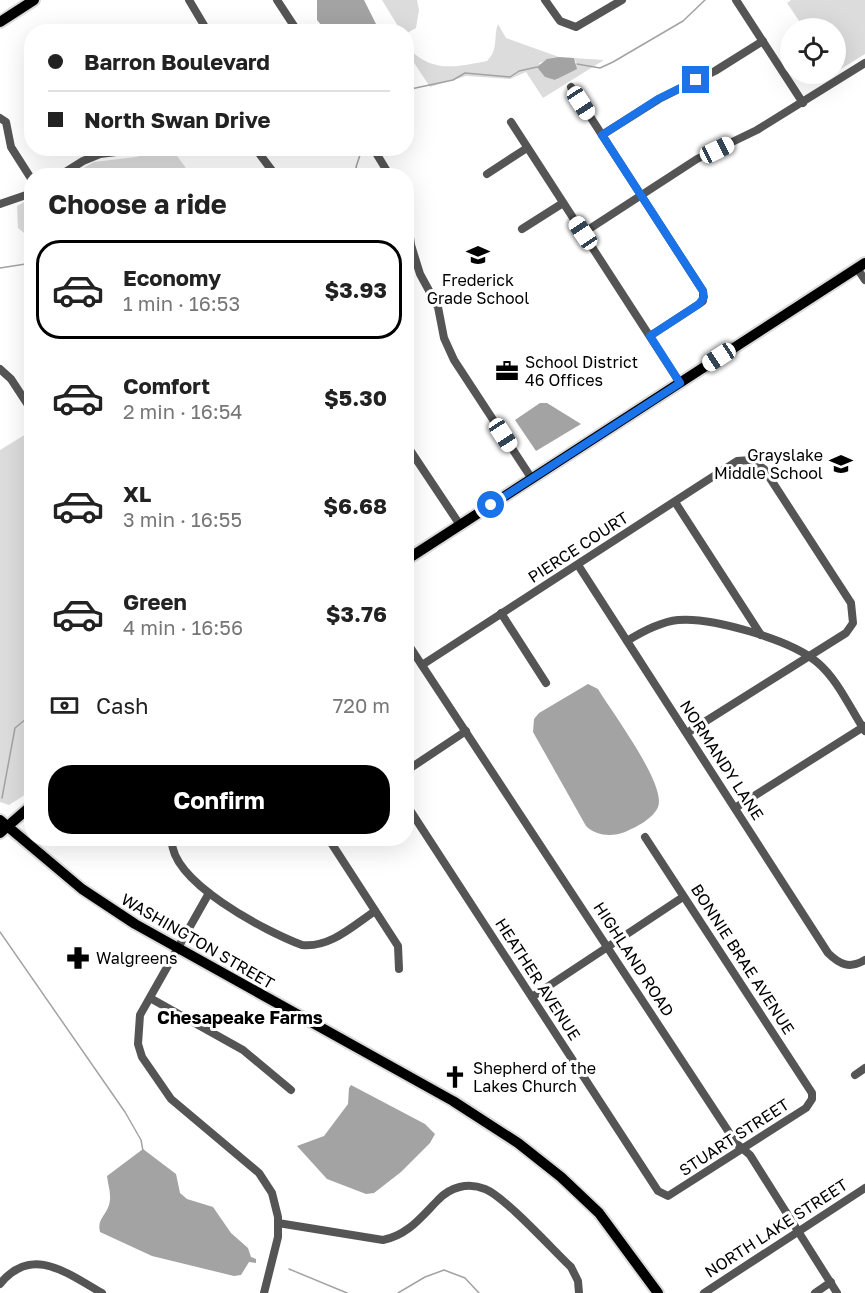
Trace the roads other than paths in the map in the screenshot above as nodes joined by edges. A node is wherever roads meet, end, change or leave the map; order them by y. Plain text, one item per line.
1 (34, 0) edge
2 (189, 0) edge
3 (277, 0) edge
4 (545, 0) edge
5 (622, 0) edge
6 (736, 0) edge
7 (0, 22) edge
8 (203, 24) edge
9 (293, 24) edge
10 (763, 41) junction
11 (865, 63) edge
12 (571, 87) dead end
13 (803, 103) junction
14 (0, 118) edge
15 (511, 122) dead end
16 (602, 135) junction
17 (527, 148) junction
18 (94, 156) edge
19 (24, 168) edge
20 (71, 168) edge
21 (487, 174) dead end
22 (641, 195) junction
23 (24, 196) edge
24 (563, 202) junction
25 (0, 204) edge
26 (522, 229) dead end
27 (583, 233) junction
28 (414, 254) edge
29 (861, 265) edge
30 (865, 280) edge
31 (650, 336) junction
32 (0, 369) edge
33 (680, 383) junction
34 (24, 399) edge
35 (414, 456) edge
36 (532, 479) junction
37 (675, 501) junction
38 (460, 525) junction
39 (414, 555) edge
40 (578, 565) junction
41 (501, 614) junction
42 (761, 635) junction
43 (627, 641) junction
44 (414, 652) edge
45 (807, 655) junction
46 (422, 664) junction
47 (546, 683) dead end
48 (864, 728) edge
49 (466, 731) junction
50 (687, 733) junction
51 (414, 766) edge
52 (735, 808) junction
53 (24, 811) edge
54 (414, 816) edge
55 (2, 826) edge
56 (645, 837) dead end
57 (24, 843) edge
58 (27, 846) edge
59 (171, 846) edge
60 (333, 846) edge
61 (209, 893) junction
62 (683, 897) junction
63 (375, 911) junction
64 (609, 947) junction
65 (179, 948) junction
66 (865, 960) edge
67 (399, 969) dead end
68 (532, 997) junction
69 (150, 998) junction
70 (865, 1068) edge
71 (855, 1075) dead end
72 (291, 1090) dead end
73 (812, 1099) joint
74 (743, 1149) junction
75 (865, 1188) edge
76 (668, 1196) joint
77 (278, 1223) junction
78 (799, 1231) junction
79 (831, 1282) junction
80 (0, 1284) edge
81 (102, 1293) edge
82 (264, 1293) edge
83 (579, 1293) edge
84 (658, 1293) edge
85 (704, 1293) edge
86 (815, 1293) edge
87 (837, 1293) edge

1 - 7 main road
2 - 8 street
3 - 9 street
4 - 5 street
6 - 10 street
10 - 13 street
10 - 16 street
11 - 13 street
12 - 16 street
13 - 22 street
14 - 19 street
15 - 17 street
16 - 22 street
17 - 21 street
17 - 24 street
18 - 20 street
22 - 27 street
22 - 31 street
23 - 25 street
24 - 26 street
24 - 27 street
27 - 31 street
28 - 36 street
29 - 30 street
29 - 33 main road
31 - 33 street
32 - 34 street
33 - 36 main road
35 - 38 street
36 - 38 main road
37 - 40 street, PIERCE COURT
37 - 42 street
37 - 45 street, PIERCE COURT
38 - 39 main road
40 - 41 street, PIERCE COURT
40 - 43 street, NORMANDY LANE
41 - 46 street, PIERCE COURT
41 - 47 street
42 - 43 street
42 - 45 street
43 - 50 street, NORMANDY LANE
44 - 46 street, HIGHLAND ROAD
45 - 48 street
45 - 50 street
46 - 49 street, HIGHLAND ROAD
48 - 52 street
49 - 51 street
49 - 64 street, HIGHLAND ROAD
50 - 52 street, NORMANDY LANE
52 - 66 street, NORMANDY LANE
53 - 55 main road
54 - 68 street, HEATHER AVENUE
55 - 57 main road, WASHINGTON STREET
56 - 62 street, BONNIE BRAE AVENUE
58 - 65 main road, WASHINGTON STREET
59 - 61 street
60 - 63 street
61 - 63 street
61 - 65 street
62 - 64 street
62 - 73 street, BONNIE BRAE AVENUE
63 - 67 street
64 - 68 street
64 - 74 street, HIGHLAND ROAD
65 - 69 street
65 - 84 main road, WASHINGTON STREET
68 - 76 street, HEATHER AVENUE
69 - 72 street
69 - 77 street
70 - 71 street
73 - 74 street, STUART STREET
74 - 76 street, STUART STREET
74 - 78 street, HIGHLAND ROAD
75 - 78 street, NORTH LAKE STREET
77 - 82 street
77 - 83 street
78 - 79 street, HIGHLAND ROAD
78 - 85 street, NORTH LAKE STREET
79 - 86 street
79 - 87 street, HIGHLAND ROAD
80 - 81 street

